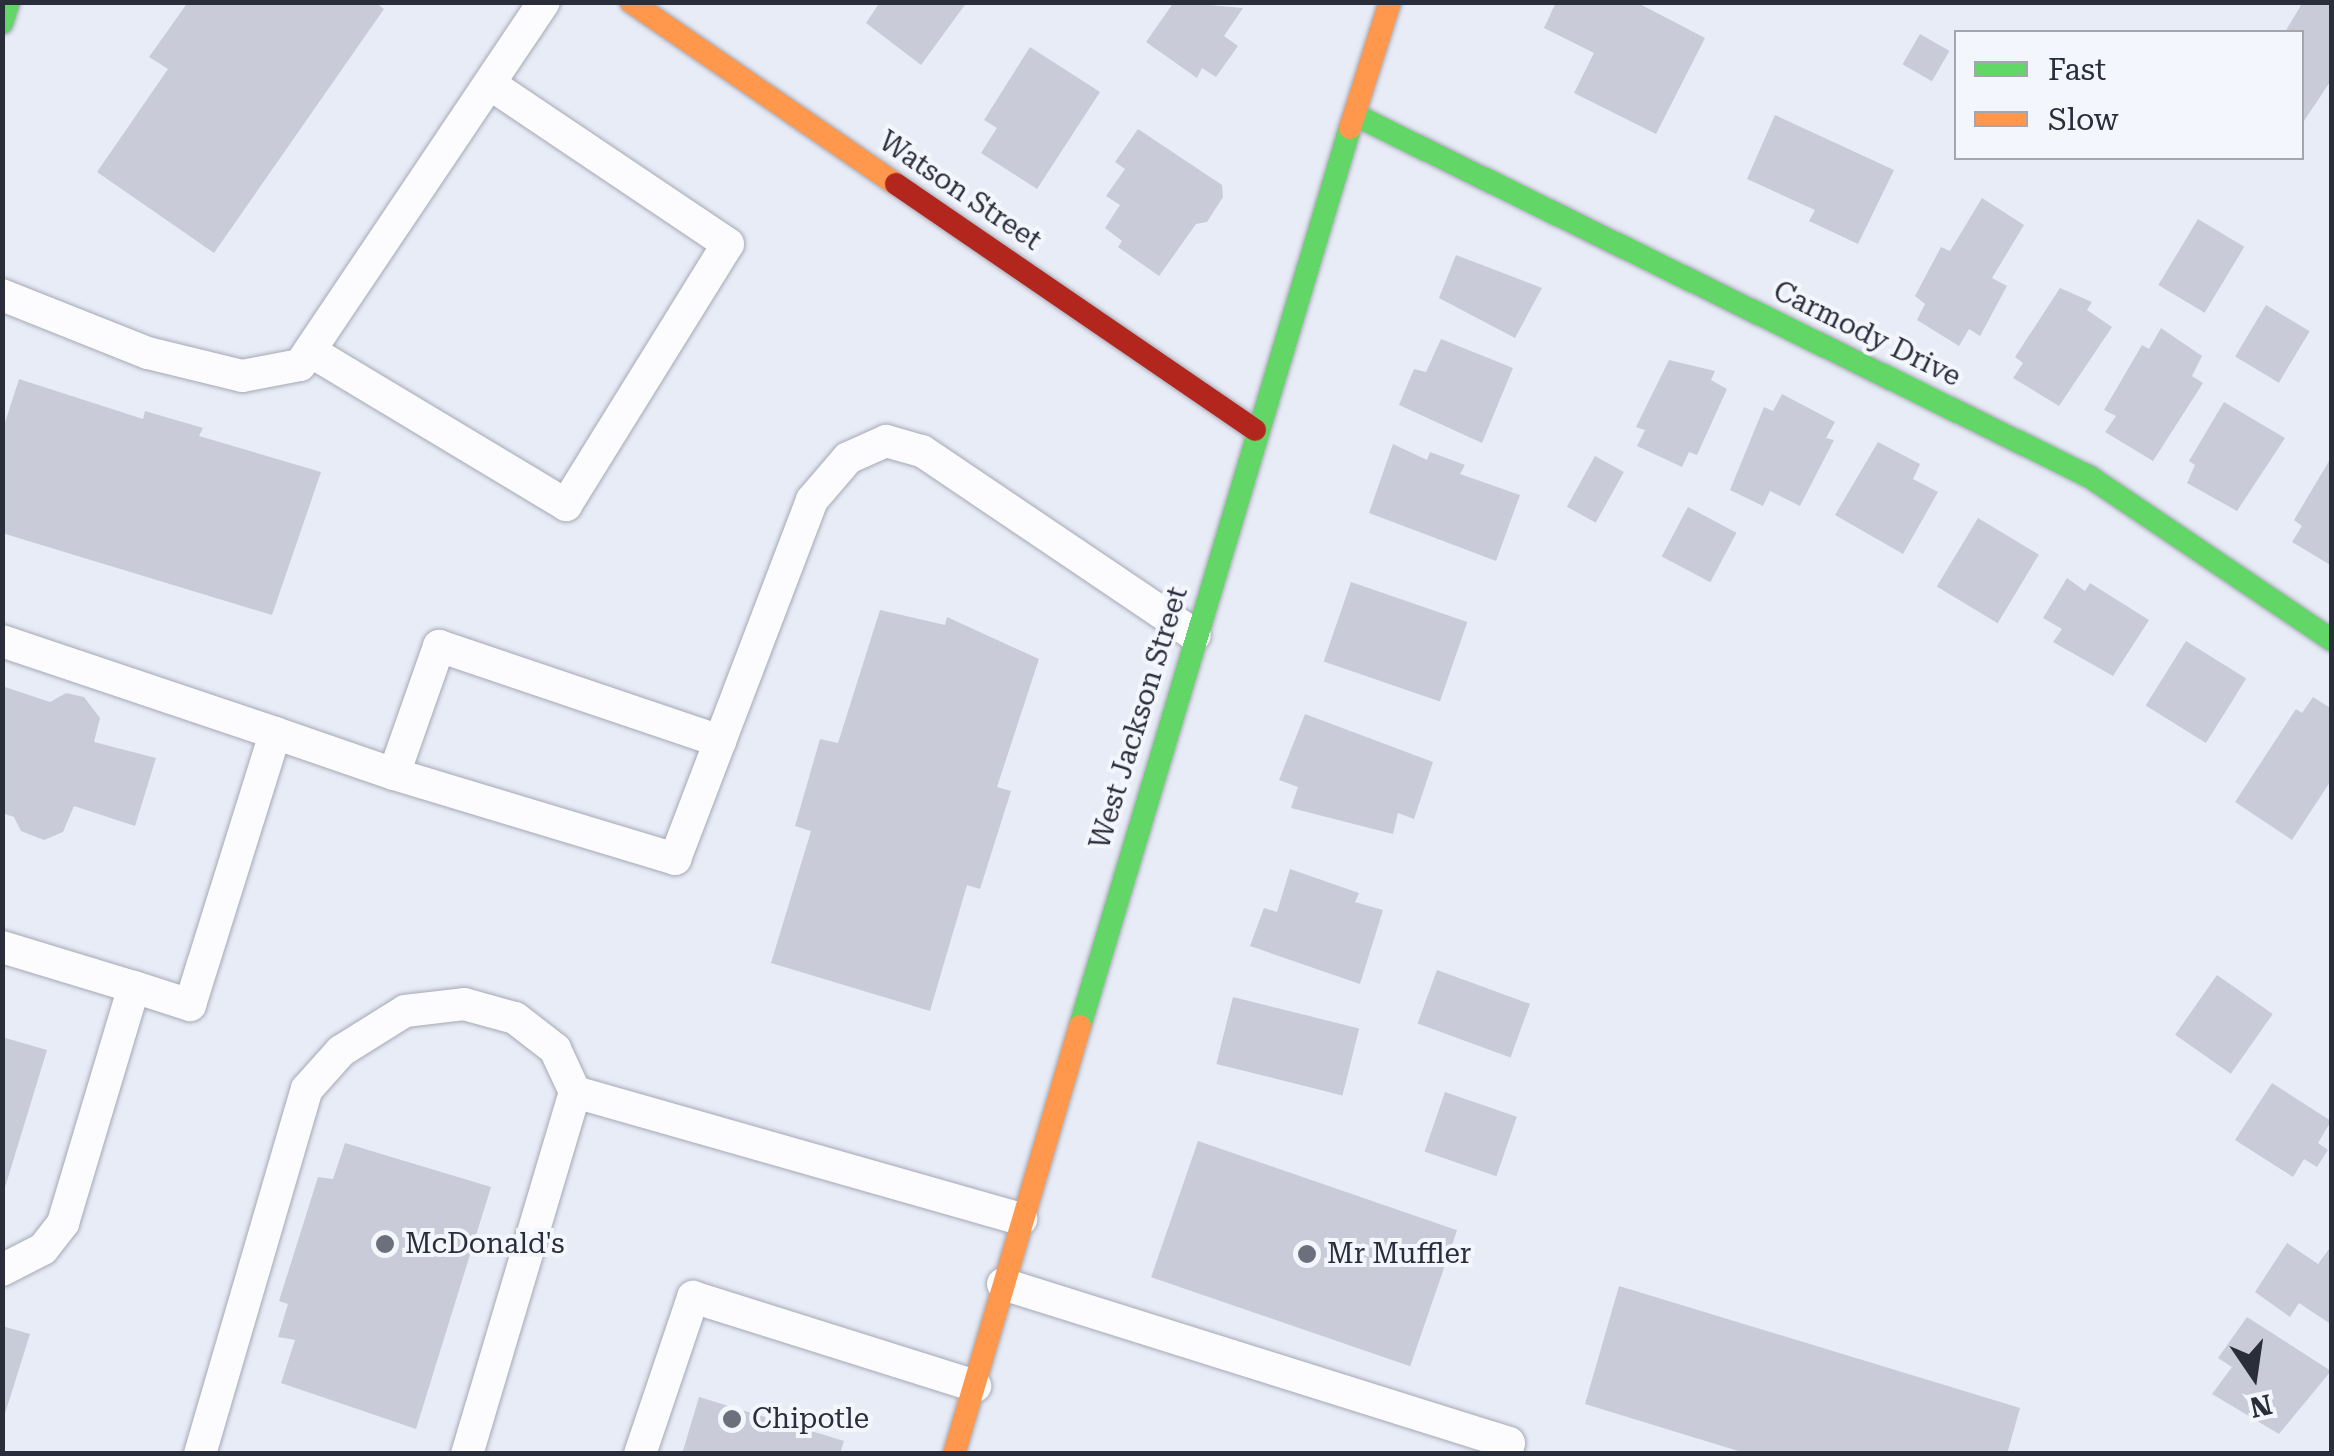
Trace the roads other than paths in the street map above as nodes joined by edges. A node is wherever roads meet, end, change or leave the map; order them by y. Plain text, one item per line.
1 (9, 2) edge
2 (544, 2) edge
3 (631, 2) edge
4 (1390, 2) edge
5 (2, 23) edge
6 (491, 85) junction
7 (1355, 116) junction
8 (2, 296) edge
9 (310, 351) junction
10 (1254, 430) junction
11 (1195, 635) junction
12 (2332, 640) edge
13 (2, 641) edge
14 (276, 733) junction
15 (720, 741) junction
16 (394, 774) junction
17 (2, 947) edge
18 (134, 986) junction
19 (575, 1092) junction
20 (1021, 1219) junction
21 (2, 1270) edge
22 (1003, 1284) junction
23 (975, 1386) junction
24 (200, 1454) edge
25 (467, 1454) edge
26 (640, 1454) edge
27 (954, 1454) edge
28 (1506, 1454) edge

1 - 5 street
2 - 6 lane
3 - 10 street, Watson Street
4 - 7 street, West Jackson Street
6 - 9 lane
6 - 9 lane
7 - 10 street, West Jackson Street
7 - 12 street, Carmody Drive
8 - 9 lane
10 - 11 street, West Jackson Street
11 - 15 lane
11 - 20 street, West Jackson Street
13 - 14 lane
14 - 16 lane
14 - 18 lane
15 - 16 lane
15 - 16 lane
17 - 18 lane
18 - 21 lane
19 - 20 lane
19 - 24 lane
19 - 25 lane
20 - 22 street, West Jackson Street
22 - 23 street, West Jackson Street
22 - 28 lane
23 - 26 lane
23 - 27 street, West Jackson Street

